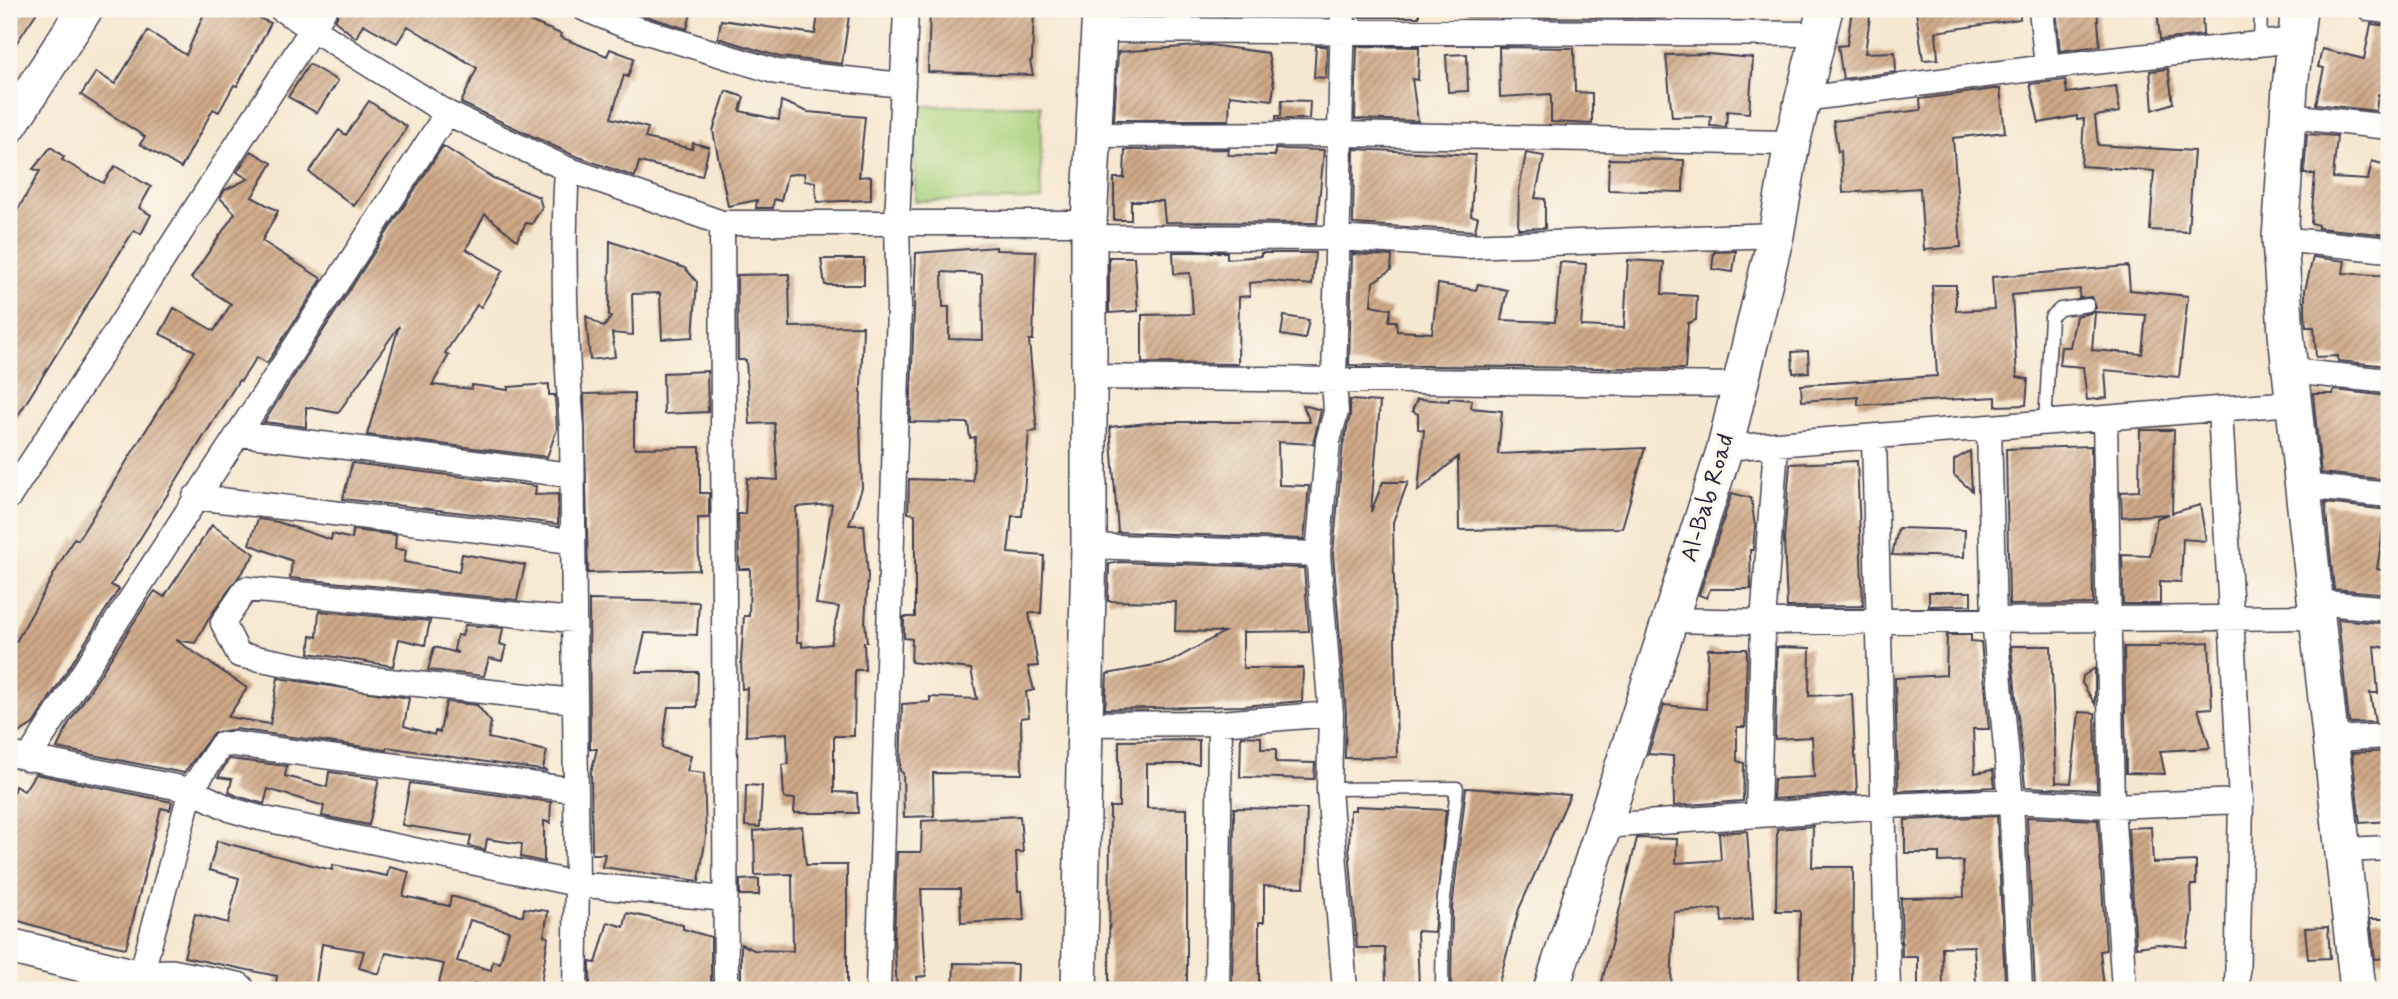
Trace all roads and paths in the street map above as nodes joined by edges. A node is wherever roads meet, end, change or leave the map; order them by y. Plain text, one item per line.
1 (85, 9) edge
2 (281, 9) edge
3 (325, 9) edge
4 (585, 9) edge
5 (906, 9) edge
6 (2040, 9) edge
7 (2261, 9) edge
8 (2370, 9) edge
9 (2389, 11) edge
10 (1099, 19) edge
11 (1343, 20) edge
12 (1822, 21) edge
13 (2297, 24) edge
14 (312, 30) junction
15 (2260, 44) junction
16 (2047, 67) junction
17 (903, 85) junction
18 (1803, 99) junction
19 (447, 113) junction
20 (2289, 116) junction
21 (9, 126) edge
22 (2389, 127) edge
23 (1340, 134) junction
24 (1093, 135) junction
25 (1792, 143) junction
26 (567, 169) junction
27 (722, 223) junction
28 (897, 223) junction
29 (1089, 230) junction
30 (1776, 235) junction
31 (1337, 238) junction
32 (2280, 239) junction
33 (2389, 250) edge
34 (2088, 305) dead end
35 (1090, 377) junction
36 (1334, 380) junction
37 (2389, 381) edge
38 (1740, 385) junction
39 (2291, 387) junction
40 (2220, 409) junction
41 (2105, 418) junction
42 (2045, 423) junction
43 (1989, 428) junction
44 (241, 434) junction
45 (1874, 438) junction
46 (1776, 446) junction
47 (1725, 448) junction
48 (571, 475) junction
49 (2303, 486) junction
50 (2389, 495) edge
51 (9, 497) edge
52 (195, 497) junction
53 (572, 541) junction
54 (1089, 545) junction
55 (1318, 554) junction
56 (2389, 608) edge
57 (2317, 609) junction
58 (2232, 618) junction
59 (1994, 619) junction
60 (2109, 619) junction
61 (573, 620) junction
62 (1670, 620) junction
63 (1879, 620) junction
64 (1763, 622) junction
65 (574, 701) junction
66 (1331, 714) junction
67 (1220, 723) junction
68 (1084, 724) junction
69 (2389, 736) edge
70 (2332, 739) junction
71 (18, 756) edge
72 (1329, 789) junction
73 (191, 790) junction
74 (574, 790) junction
75 (2011, 801) junction
76 (2241, 801) junction
77 (1885, 806) junction
78 (2112, 806) junction
79 (1758, 815) junction
80 (1604, 826) junction
81 (2389, 848) edge
82 (2344, 850) junction
83 (577, 884) junction
84 (725, 899) junction
85 (9, 946) edge
86 (139, 984) edge
87 (2389, 989) edge
88 (237, 990) edge
89 (575, 990) edge
90 (726, 990) edge
91 (878, 990) edge
92 (1079, 990) edge
93 (1217, 990) edge
94 (1345, 990) edge
95 (1443, 990) edge
96 (1551, 990) edge
97 (1888, 990) edge
98 (2020, 990) edge
99 (2124, 990) edge
100 (2237, 990) edge
101 (2358, 990) edge
102 (2371, 990) edge

1 - 21 main road
2 - 14 street
3 - 14 street
4 - 17 street
5 - 17 street
6 - 16 street
7 - 15 lane
8 - 9 street
10 - 11 street
10 - 24 main road
11 - 12 street
11 - 23 street
12 - 18 main road, Al-Bab Road
13 - 15 street
13 - 20 main road
14 - 19 street
14 - 51 street
15 - 16 street
16 - 18 street
17 - 28 street
18 - 25 main road, Al-Bab Road
19 - 26 street
19 - 44 street
20 - 22 street
20 - 32 main road
23 - 24 street
23 - 25 street
23 - 31 street
24 - 29 main road
25 - 30 main road, Al-Bab Road
26 - 27 street
26 - 48 street
27 - 28 street
27 - 84 street
28 - 29 street
28 - 91 street
29 - 31 street
29 - 35 main road
30 - 31 street
30 - 38 main road, Al-Bab Road
31 - 36 street
32 - 33 street
32 - 39 main road
34 - 42 lane
35 - 36 street
35 - 54 main road
36 - 38 street
36 - 55 street
37 - 39 street
38 - 47 main road, Al-Bab Road
39 - 40 street
39 - 49 main road
40 - 41 street
40 - 58 street
41 - 42 street
41 - 60 street
42 - 43 street
43 - 45 street
43 - 59 street
44 - 48 street
44 - 52 street
45 - 46 street
45 - 63 street
46 - 47 street
46 - 64 street
47 - 62 main road, Al-Bab Road
48 - 53 street
49 - 50 street
49 - 57 main road
52 - 53 street
52 - 71 street
53 - 61 street
54 - 55 street
54 - 68 main road
55 - 66 street
56 - 57 street
57 - 58 street
57 - 70 main road
58 - 60 street
58 - 76 street
59 - 60 street
59 - 63 street
59 - 75 street
60 - 78 street
61 - 65 street
61 - 65 street
62 - 64 street
62 - 80 main road, Al-Bab Road
63 - 64 street
63 - 77 street
64 - 79 street
65 - 74 street
66 - 67 street
66 - 72 street
67 - 68 street
67 - 93 street
68 - 92 main road
69 - 70 street
70 - 82 main road
71 - 73 street
72 - 94 street
72 - 95 lane
73 - 74 street
73 - 83 street
73 - 86 street
74 - 83 street
75 - 77 street
75 - 78 street
75 - 98 street
76 - 78 street
76 - 100 street
77 - 79 street
77 - 97 street
78 - 99 street
79 - 80 street
80 - 96 main road, Al-Bab Road
81 - 82 street
82 - 101 main road
83 - 84 street
83 - 89 street
84 - 90 street
85 - 86 main road
86 - 88 main road
87 - 102 main road

